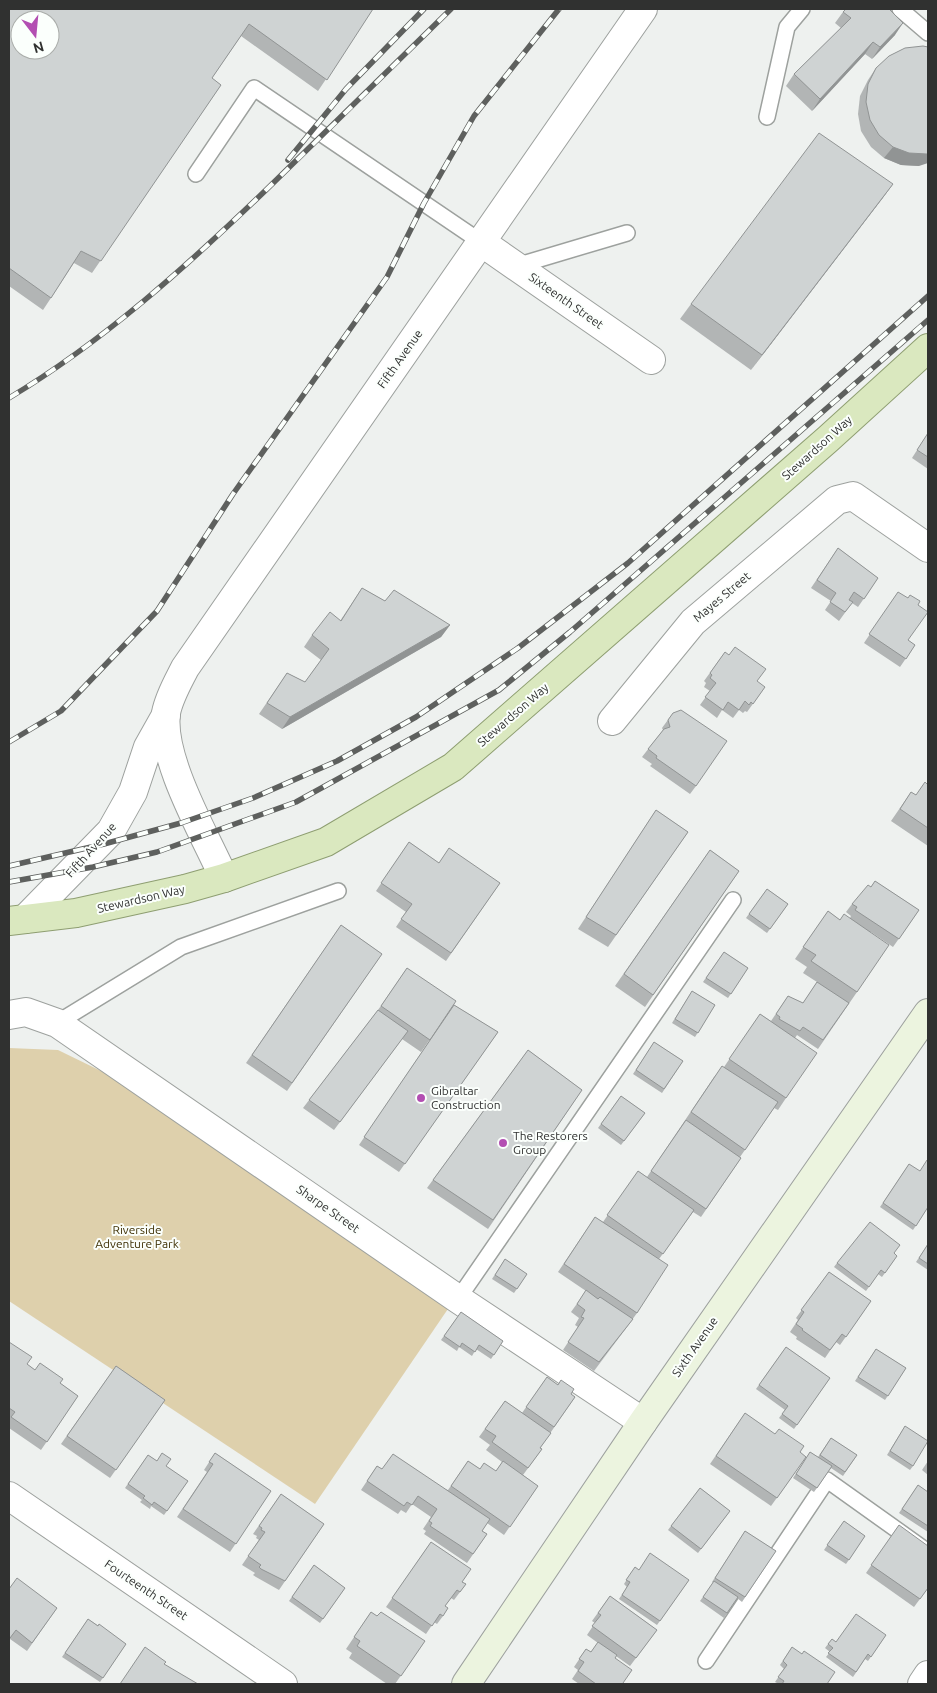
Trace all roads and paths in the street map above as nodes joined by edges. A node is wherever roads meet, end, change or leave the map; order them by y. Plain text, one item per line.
1 (643, 9) edge
2 (802, 9) edge
3 (906, 11) edge
4 (928, 33) edge
5 (767, 117) dead end
6 (196, 174) dead end
7 (627, 233) dead end
8 (481, 242) junction
9 (516, 266) junction
10 (928, 348) edge
11 (650, 360) dead end
12 (928, 548) edge
13 (166, 715) junction
14 (612, 721) dead end
15 (224, 878) junction
16 (338, 891) dead end
17 (733, 900) edge
18 (17, 920) edge
19 (928, 1013) edge
20 (9, 1015) edge
21 (57, 1023) junction
22 (458, 1299) junction
23 (643, 1422) junction
24 (9, 1496) edge
25 (928, 1552) edge
26 (706, 1662) dead end
27 (928, 1675) edge
28 (283, 1684) edge
29 (466, 1684) edge
30 (922, 1684) edge

1 - 8 street, Fifth Avenue
2 - 5 lane
3 - 4 lane
6 - 8 lane
7 - 9 lane
8 - 9 street, Sixteenth Street
8 - 13 street, Fifth Avenue
9 - 11 street, Sixteenth Street
10 - 15 main road, Stewardson Way
12 - 14 street, Mayes Street
13 - 15 street, Fifth Avenue
13 - 18 street, Fifth Avenue
15 - 18 main road, Stewardson Way
16 - 21 lane
17 - 22 lane
19 - 23 street, Sixth Avenue
20 - 21 street, Sharpe Street
21 - 22 street, Sharpe Street
22 - 23 street, Sharpe Street
23 - 29 street, Sixth Avenue
24 - 28 street, Fourteenth Street
25 - 26 lane
27 - 30 street

